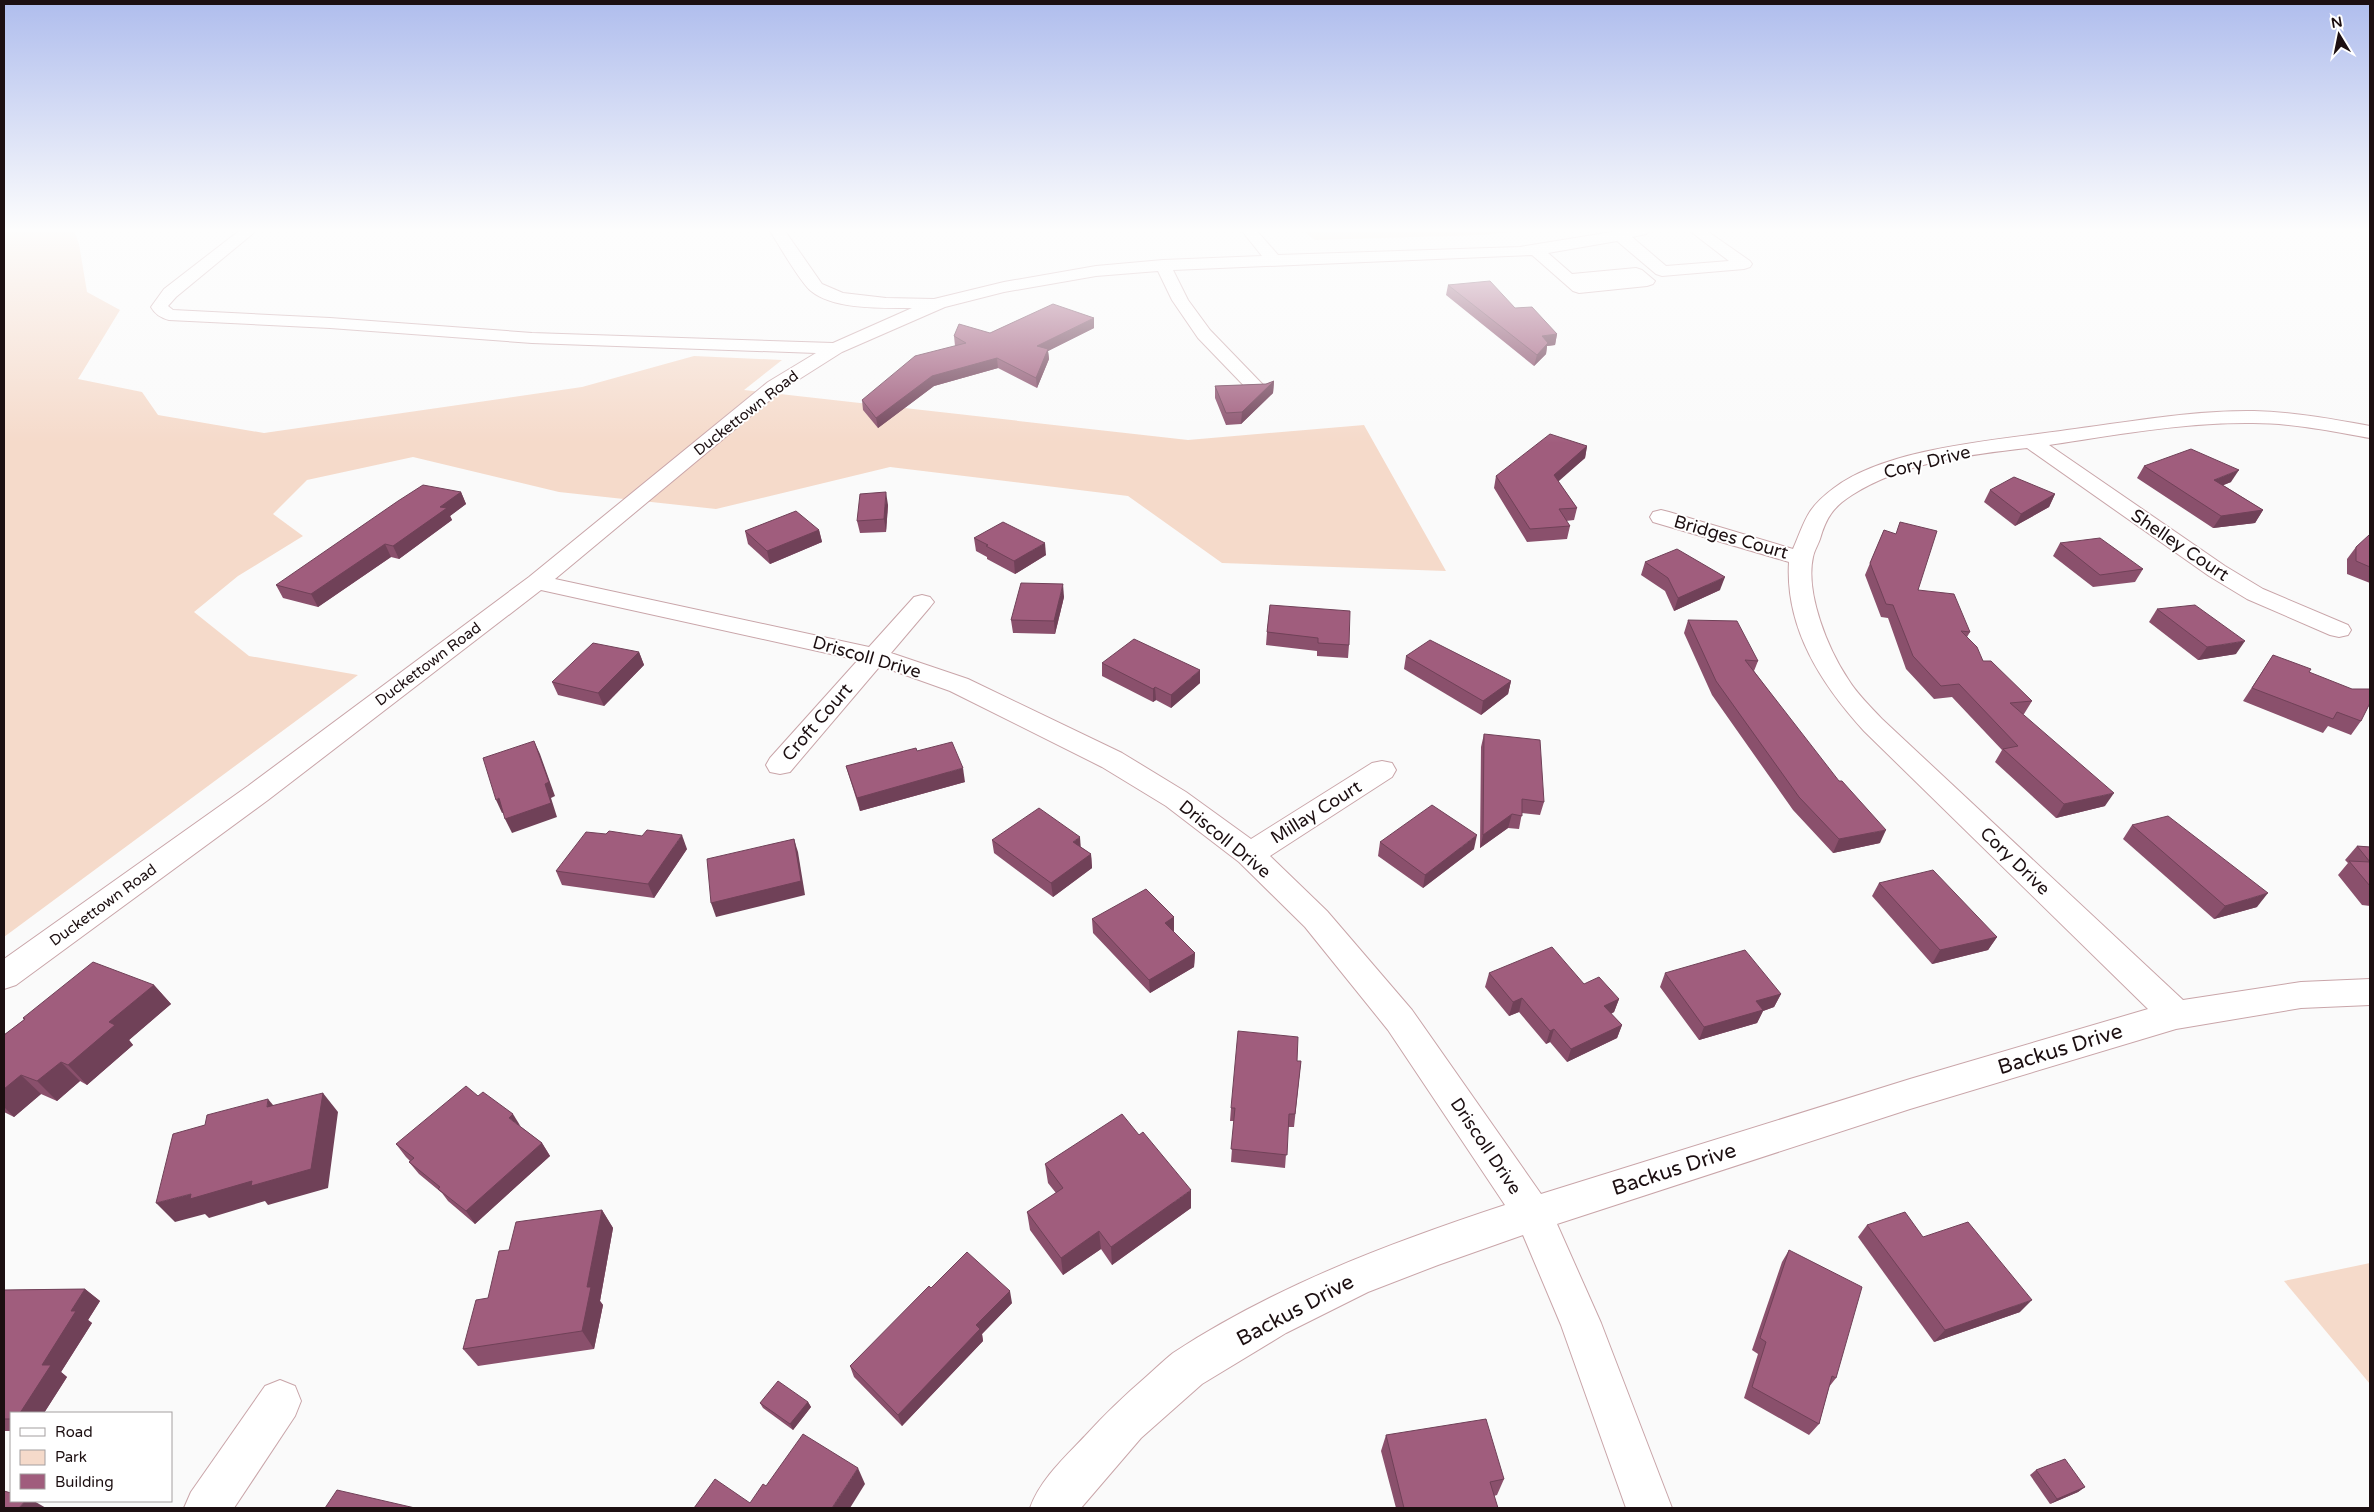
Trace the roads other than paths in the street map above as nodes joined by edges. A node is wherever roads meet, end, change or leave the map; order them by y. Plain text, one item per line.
1 (163, 302) edge
2 (907, 302) edge
3 (945, 302) edge
4 (1181, 302) edge
5 (939, 303) junction
6 (836, 348) junction
7 (1259, 390) edge
8 (2370, 432) edge
9 (2032, 442) junction
10 (1661, 517) dead end
11 (1801, 558) junction
12 (536, 582) junction
13 (922, 602) dead end
14 (2339, 630) dead end
15 (875, 656) junction
16 (780, 765) dead end
17 (1382, 770) dead end
18 (1250, 854) junction
19 (4, 976) edge
20 (2370, 992) edge
21 (2176, 1015) junction
22 (1533, 1214) junction
23 (280, 1401) dead end
24 (207, 1508) edge
25 (1053, 1508) edge
26 (1649, 1508) edge

1 - 6 street
2 - 5 street
3 - 5 street, Duckettown Road
4 - 7 street
5 - 6 street, Duckettown Road
6 - 12 street, Duckettown Road
8 - 9 street, Cory Drive
9 - 11 street, Cory Drive
9 - 14 street, Shelley Court
10 - 11 street, Bridges Court
11 - 21 street, Cory Drive
12 - 15 street, Driscoll Drive
12 - 19 street, Duckettown Road
13 - 15 street, Croft Court
15 - 16 street, Croft Court
15 - 18 street, Driscoll Drive
17 - 18 street, Millay Court
18 - 22 street, Driscoll Drive
20 - 21 street, Backus Drive
21 - 22 street, Backus Drive
22 - 25 street, Backus Drive
22 - 26 street, Driscoll Drive
23 - 24 street

